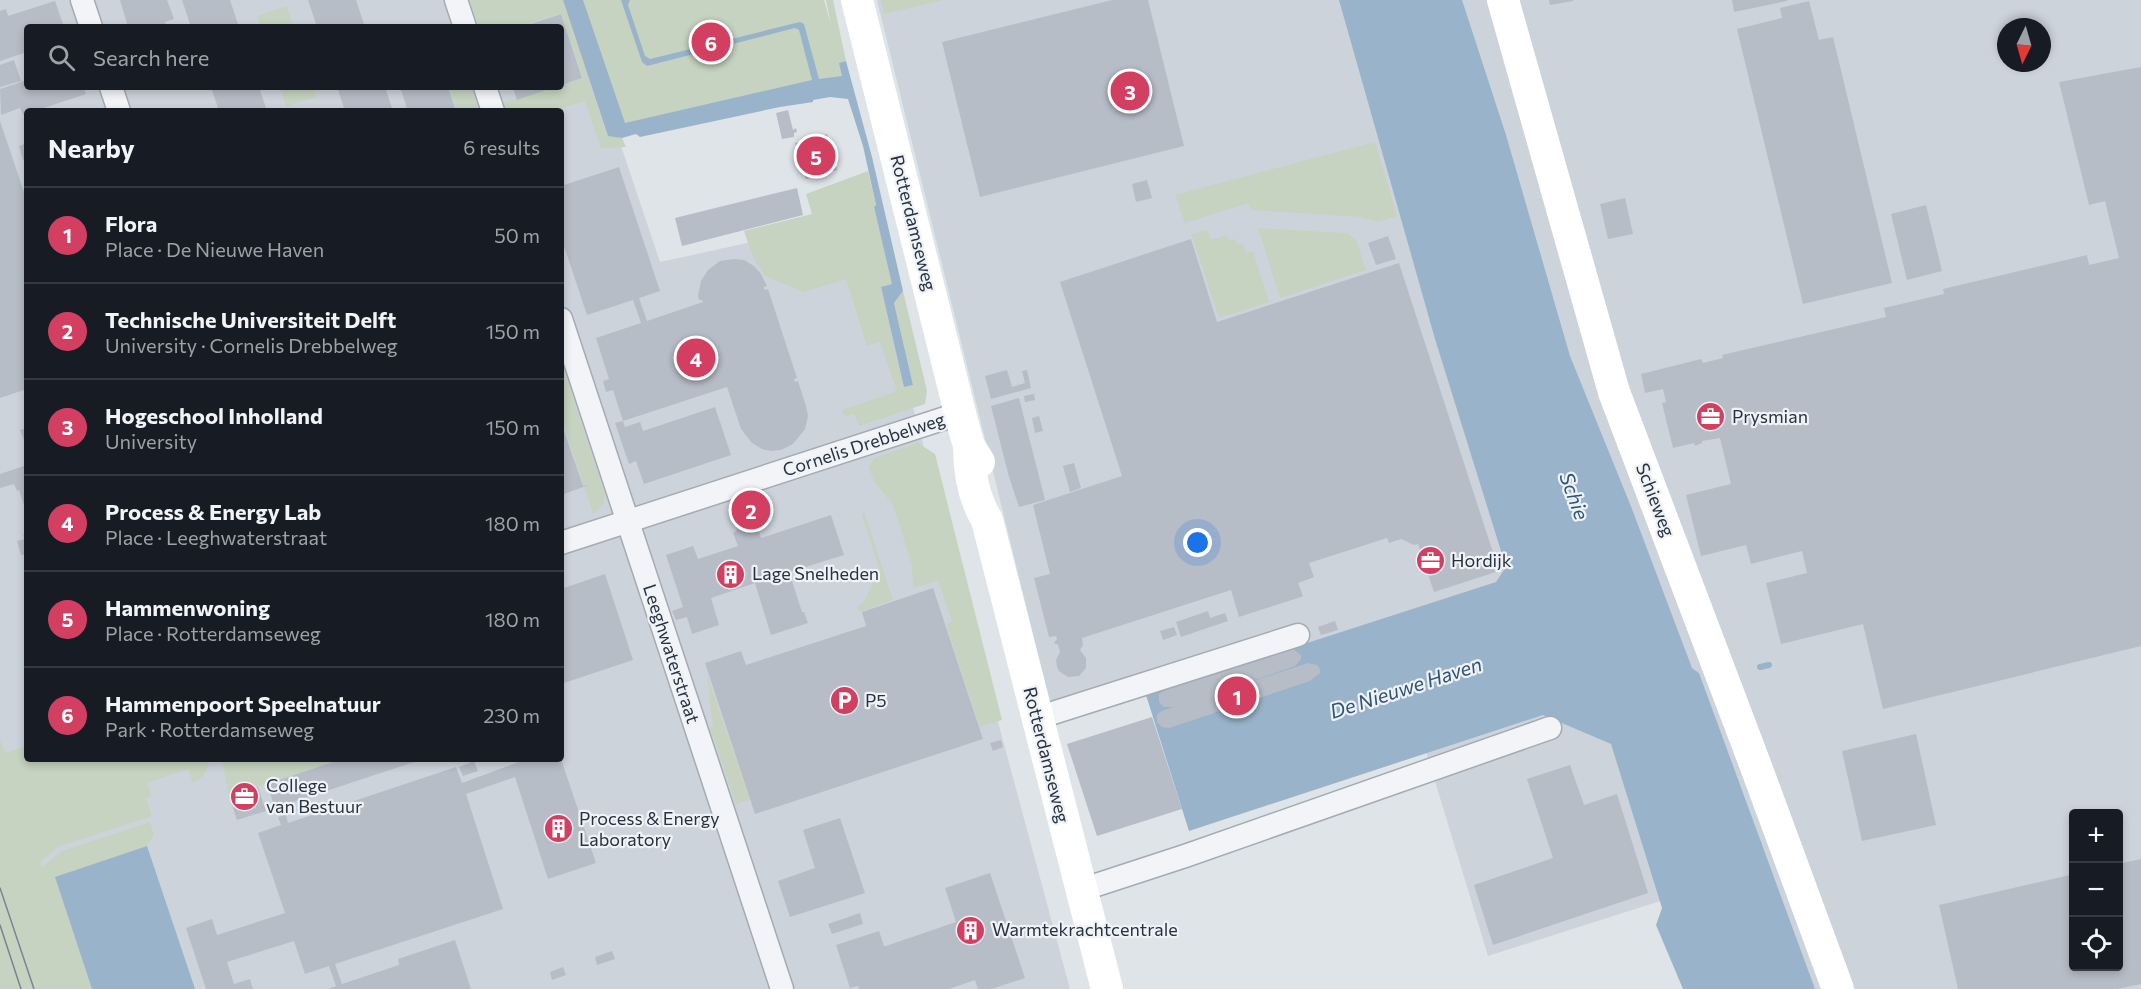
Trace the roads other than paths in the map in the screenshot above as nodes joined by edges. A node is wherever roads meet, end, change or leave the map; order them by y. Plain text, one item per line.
1 (82, 0) edge
2 (456, 0) edge
3 (857, 0) edge
4 (1503, 0) edge
5 (91, 24) edge
6 (464, 24) edge
7 (112, 90) edge
8 (486, 90) edge
9 (118, 108) edge
10 (492, 108) edge
11 (564, 328) edge
12 (961, 413) junction
13 (628, 521) junction
14 (564, 542) edge
15 (1298, 635) dead end
16 (1037, 718) junction
17 (1550, 728) dead end
18 (1081, 890) junction
19 (782, 989) edge
20 (1107, 989) edge
21 (1838, 989) edge

1 - 5 street
2 - 6 street
3 - 12 street, Rotterdamseweg
4 - 21 street, Schieweg
7 - 9 street
8 - 10 street
11 - 13 street, Leeghwaterstraat
12 - 13 street, Cornelis Drebbelweg
12 - 16 street, Rotterdamseweg
13 - 14 street, Cornelis Drebbelweg
13 - 19 street, Leeghwaterstraat
15 - 16 street
16 - 18 street, Rotterdamseweg
17 - 18 street
18 - 20 street, Rotterdamseweg

